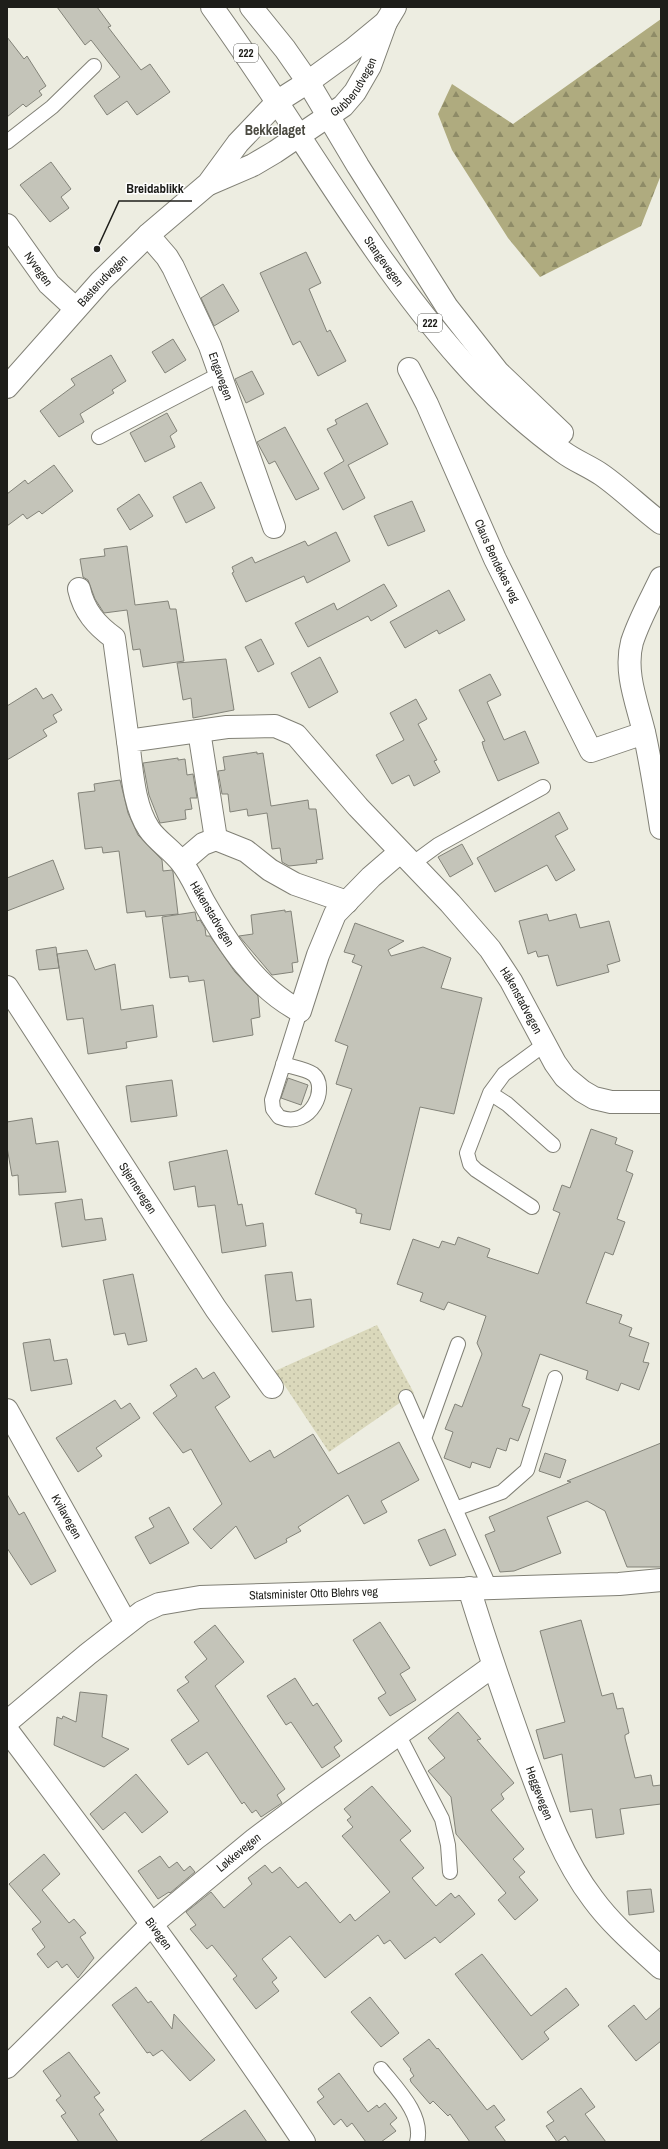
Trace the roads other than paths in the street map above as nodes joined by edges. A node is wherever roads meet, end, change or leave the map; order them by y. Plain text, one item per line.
1 (212, 7) edge
2 (251, 7) edge
3 (390, 14) edge
4 (94, 66) dead end
5 (308, 82) junction
6 (278, 101) junction
7 (328, 116) junction
8 (299, 135) junction
9 (7, 142) edge
10 (208, 184) junction
11 (7, 225) edge
12 (148, 235) junction
13 (75, 308) junction
14 (409, 369) dead end
15 (220, 374) junction
16 (7, 387) edge
17 (99, 437) dead end
18 (601, 475) junction
19 (661, 523) edge
20 (274, 527) dead end
21 (661, 578) edge
22 (79, 590) dead end
23 (198, 731) junction
24 (644, 733) junction
25 (128, 741) junction
26 (543, 787) dead end
27 (661, 828) edge
28 (216, 839) junction
29 (406, 858) junction
30 (182, 862) junction
31 (347, 902) junction
32 (7, 987) edge
33 (300, 1011) junction
34 (545, 1044) junction
35 (283, 1064) dead end
36 (490, 1092) junction
37 (661, 1102) edge
38 (553, 1145) dead end
39 (532, 1207) dead end
40 (458, 1344) dead end
41 (555, 1378) dead end
42 (272, 1387) dead end
43 (406, 1397) dead end
44 (7, 1410) edge
45 (424, 1436) junction
46 (456, 1508) junction
47 (661, 1580) edge
48 (479, 1588) junction
49 (126, 1623) junction
50 (493, 1666) junction
51 (7, 1722) edge
52 (7, 1730) edge
53 (398, 1734) junction
54 (450, 1872) dead end
55 (152, 1924) junction
56 (661, 1968) edge
57 (7, 2067) edge
58 (381, 2069) dead end
59 (304, 2142) edge
60 (417, 2142) edge

1 - 6 street, Stangevegen / 222
2 - 5 street, Stangevegen / 222
3 - 5 street, Gubberudvegen
3 - 7 street, Gubberudvegen
4 - 9 lane
5 - 6 street, Gubberudvegen
5 - 7 street, Stangevegen / 222
6 - 8 street, Stangevegen / 222
6 - 10 street, Basterudvegen
7 - 8 street, Gubberudvegen
7 - 18 street, Stangevegen / 222
8 - 10 street, Basterudvegen
8 - 18 street, Stangevegen / 222
10 - 12 street, Basterudvegen
11 - 13 street, Nyvegen
12 - 13 street, Basterudvegen
12 - 15 street, Engavegen
13 - 16 street, Basterudvegen
14 - 24 street, Claus Bendekes veg
15 - 17 lane
15 - 20 street, Engavegen
18 - 19 street, Stangevegen / 222
21 - 24 street
22 - 25 street, Håkenstadvegen
23 - 25 street, Håkenstadvegen
23 - 28 street
23 - 29 street, Håkenstadvegen
24 - 27 street
25 - 30 street, Håkenstadvegen
26 - 29 lane
28 - 30 street
28 - 31 street
29 - 31 street
29 - 34 street, Håkenstadvegen
30 - 33 street, Håkenstadvegen
31 - 33 street
32 - 42 street, Stjernevegen
33 - 35 lane
34 - 36 lane
34 - 37 street, Håkenstadvegen
36 - 38 lane
36 - 39 lane
40 - 45 lane
41 - 46 lane
43 - 45 lane
44 - 49 street, Kvilavegen
45 - 46 lane
46 - 48 lane
47 - 48 street, Statsminister Otto Blehrs veg
48 - 49 street, Statsminister Otto Blehrs veg
48 - 50 street, Heggevegen
49 - 51 street, Statsminister Otto Blehrs veg
50 - 53 street, Løkkevegen
50 - 56 street, Heggevegen
52 - 55 street, Bivegen
53 - 54 lane
53 - 55 street, Løkkevegen
55 - 57 street, Løkkevegen
55 - 59 street, Bivegen
58 - 60 lane

